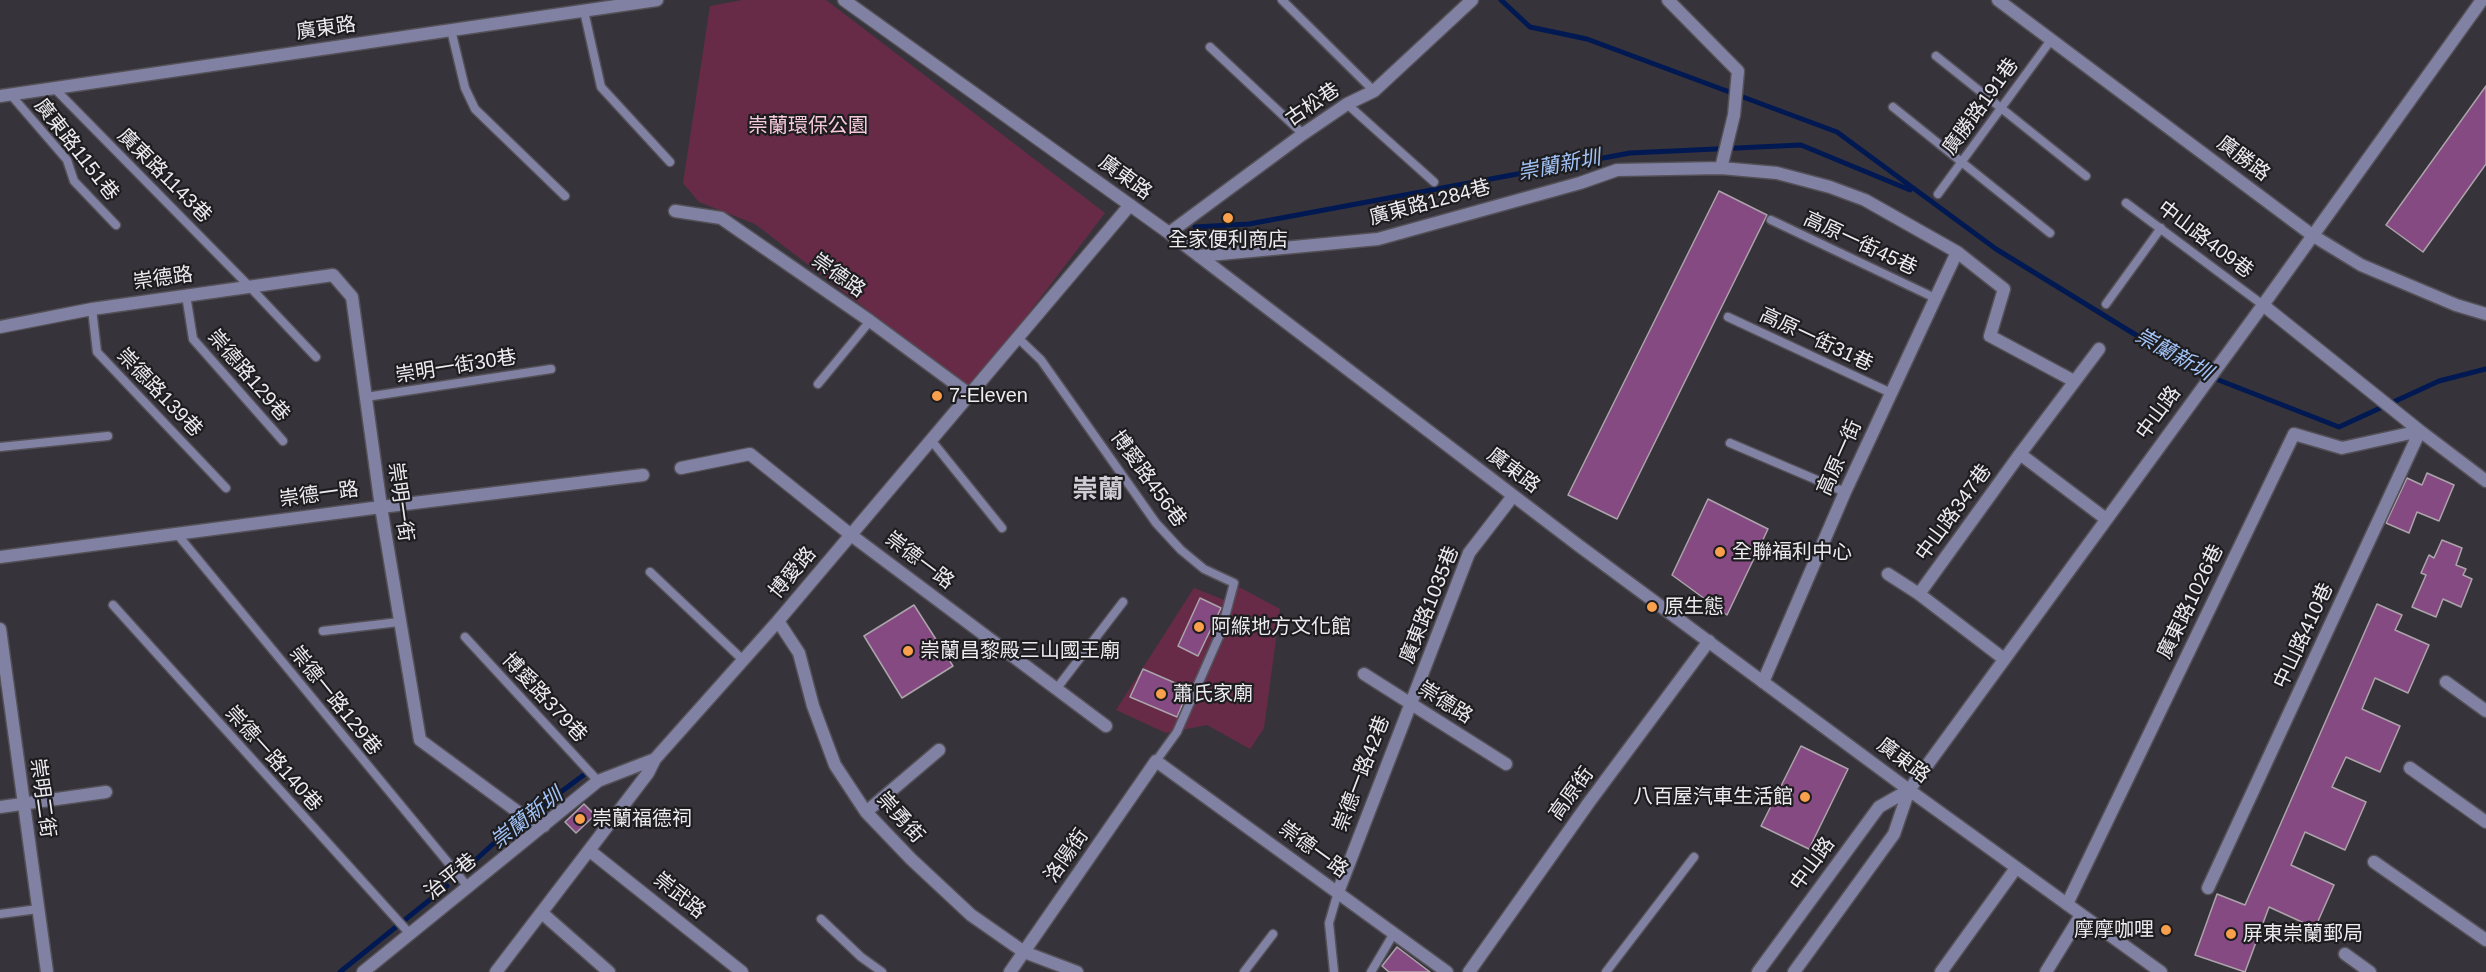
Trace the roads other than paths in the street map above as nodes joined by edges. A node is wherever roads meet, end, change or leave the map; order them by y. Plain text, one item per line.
1 (657, 0) edge
2 (844, 0) edge
3 (1282, 0) edge
4 (1668, 0) edge
5 (1998, 0) edge
6 (2482, 0) edge
7 (1468, 1) edge
8 (584, 11) junction
9 (452, 30) junction
10 (2051, 40) junction
11 (1210, 47) dead end
12 (1936, 57) dead end
13 (55, 89) junction
14 (1374, 91) junction
15 (5, 95) edge
16 (1347, 104) junction
17 (1893, 107) dead end
18 (2001, 109) junction
19 (1304, 134) junction
20 (670, 162) dead end
21 (1962, 162) junction
22 (1721, 168) junction
23 (2086, 176) dead end
24 (1434, 182) dead end
25 (1938, 194) dead end
26 (565, 196) dead end
27 (2126, 203) dead end
28 (1130, 205) junction
29 (675, 211) dead end
30 (1771, 220) dead end
31 (116, 225) dead end
32 (2161, 228) junction
33 (1169, 233) junction
34 (2050, 233) dead end
35 (2312, 235) junction
36 (1957, 252) junction
37 (1199, 256) junction
38 (333, 275) joint
39 (249, 286) junction
40 (186, 295) junction
41 (1935, 298) junction
42 (2106, 304) dead end
43 (2263, 305) junction
44 (92, 309) junction
45 (2486, 314) edge
46 (1728, 317) dead end
47 (870, 321) junction
48 (0, 327) edge
49 (1018, 338) junction
50 (2099, 349) dead end
51 (316, 357) dead end
52 (551, 369) dead end
53 (2074, 381) junction
54 (818, 384) dead end
55 (1891, 393) junction
56 (969, 394) junction
57 (366, 398) junction
58 (2421, 431) junction
59 (108, 436) dead end
60 (931, 440) junction
61 (283, 441) dead end
62 (1730, 443) dead end
63 (0, 447) edge
64 (2020, 454) junction
65 (681, 468) dead end
66 (643, 475) dead end
67 (2486, 481) edge
68 (226, 488) dead end
69 (1845, 492) junction
70 (1513, 496) junction
71 (381, 507) junction
72 (2106, 519) junction
73 (1002, 528) dead end
74 (177, 534) junction
75 (851, 535) junction
76 (0, 557) edge
77 (650, 572) dead end
78 (1888, 574) dead end
79 (1919, 594) junction
80 (1123, 602) dead end
81 (113, 605) dead end
82 (778, 621) junction
83 (399, 622) junction
84 (0, 629) edge
85 (323, 631) dead end
86 (465, 637) dead end
87 (1709, 641) junction
88 (2004, 659) junction
89 (743, 660) junction
90 (1364, 674) dead end
91 (1764, 682) junction
92 (2446, 682) dead end
93 (4, 683) edge
94 (1058, 688) junction
95 (1411, 704) junction
96 (2486, 711) edge
97 (1106, 726) dead end
98 (939, 750) dead end
99 (655, 759) junction
100 (1156, 761) junction
101 (1506, 764) dead end
102 (2410, 768) dead end
103 (598, 781) junction
104 (1909, 790) junction
105 (106, 792) dead end
106 (23, 803) junction
107 (0, 807) edge
108 (866, 812) junction
109 (2486, 822) edge
110 (539, 824) junction
111 (590, 851) junction
112 (1694, 857) dead end
113 (2374, 862) dead end
114 (2016, 867) junction
115 (469, 888) junction
116 (2208, 888) dead end
117 (1338, 892) junction
118 (2067, 904) junction
119 (38, 909) junction
120 (542, 913) junction
121 (0, 914) edge
122 (2081, 915) junction
123 (821, 919) dead end
124 (408, 932) junction
125 (1394, 933) junction
126 (1273, 934) dead end
127 (2486, 940) edge
128 (1024, 952) junction
129 (2345, 954) dead end
130 (46, 972) edge
131 (363, 972) edge
132 (496, 972) edge
133 (609, 972) edge
134 (742, 972) edge
135 (882, 972) edge
136 (1010, 972) edge
137 (1077, 972) edge
138 (1244, 972) edge
139 (1334, 972) edge
140 (1371, 972) edge
141 (1447, 972) edge
142 (1469, 972) edge
143 (1606, 972) edge
144 (1758, 972) edge
145 (1794, 972) edge
146 (1941, 972) edge
147 (2046, 972) edge
148 (2161, 972) edge
149 (2370, 972) edge

1 - 8 street, 廣東路
2 - 28 street, 廣東路
3 - 14 lane
4 - 22 street
5 - 10 street, 廣勝路
6 - 35 street, 中山路
7 - 14 street, 古松巷
8 - 9 street, 廣東路
8 - 20 lane
9 - 13 street, 廣東路
9 - 26 lane
10 - 18 lane, 廣勝路191巷
10 - 35 street, 廣勝路
11 - 19 lane
12 - 18 lane
13 - 15 street, 廣東路
13 - 39 lane, 廣東路1143巷
14 - 16 street, 古松巷
15 - 31 lane, 廣東路1151巷
16 - 19 street, 古松巷
16 - 24 lane
17 - 21 lane
18 - 21 lane, 廣勝路191巷
18 - 23 lane
19 - 33 street, 古松巷
21 - 25 lane, 廣勝路191巷
21 - 34 lane
22 - 36 street, 廣東路1284巷
22 - 37 street, 廣東路1284巷
27 - 32 lane, 中山路409巷
28 - 33 street, 廣東路
28 - 49 street, 博愛路
29 - 47 street, 崇德路
30 - 41 lane, 高原一街45巷
32 - 42 lane
32 - 43 lane, 中山路409巷
33 - 37 street, 廣東路
35 - 43 street, 中山路
35 - 45 street, 廣勝路
36 - 41 street, 高原一街
36 - 53 street, 廣東路1284巷
37 - 70 street, 廣東路
38 - 39 street, 崇德路
38 - 57 street, 崇明一街
39 - 40 street, 崇德路
39 - 51 lane, 廣東路1143巷
40 - 44 street, 崇德路
40 - 61 lane, 崇德路129巷
41 - 55 street, 高原一街
43 - 58 street
43 - 72 street, 中山路
44 - 48 street, 崇德路
44 - 68 lane, 崇德路139巷
46 - 55 lane, 高原一街31巷
47 - 54 lane
47 - 56 street, 崇德路
49 - 56 street, 博愛路
49 - 100 lane, 博愛路456巷
50 - 53 street, 中山路347巷
52 - 57 lane, 崇明一街30巷
53 - 64 street, 中山路347巷
55 - 69 street, 高原一街
56 - 60 street, 博愛路
57 - 71 street, 崇明一街
58 - 67 street
58 - 116 street, 中山路410巷
58 - 118 street, 廣東路1026巷
59 - 63 lane
60 - 73 lane
60 - 75 street, 博愛路
62 - 69 lane
64 - 72 street
64 - 79 street, 中山路347巷
65 - 75 street, 崇德一路
66 - 71 street, 崇德一路
69 - 91 street, 高原一街
70 - 87 street, 廣東路
70 - 95 street, 廣東路1035巷
71 - 74 street, 崇德一路
71 - 83 street, 崇明一街
72 - 88 street, 中山路
74 - 76 street, 崇德一路
74 - 115 lane, 崇德一路129巷
75 - 82 street, 博愛路
75 - 94 street, 崇德一路
77 - 89 lane
78 - 79 street
79 - 88 street
80 - 94 lane
81 - 124 lane, 崇德一路140巷
82 - 89 street, 博愛路
82 - 108 street, 崇勇街
83 - 85 lane
83 - 110 street, 崇明一街
84 - 93 street, 崇明二街
86 - 103 lane, 博愛路379巷
87 - 91 street, 廣東路
87 - 142 street, 高原街
88 - 104 street, 中山路
89 - 99 street, 博愛路
90 - 95 street, 崇德路
91 - 104 street, 廣東路
92 - 96 street
93 - 106 street, 崇明二街
94 - 97 street, 崇德一路
95 - 101 street, 崇德路
95 - 117 street, 崇德一路42巷
98 - 108 street
99 - 103 street, 治平巷
99 - 111 street, 博愛路
100 - 117 street, 崇德一路
100 - 128 street, 洛陽街
102 - 109 street
103 - 110 street, 治平巷
104 - 114 street, 廣東路
104 - 144 street, 中山路
104 - 145 street, 中山路
105 - 106 street
106 - 107 street
106 - 119 street, 崇明二街
108 - 128 street, 崇勇街
110 - 115 street, 治平巷
111 - 120 street, 博愛路
111 - 134 street, 崇武路
112 - 143 lane
113 - 127 street
114 - 118 street, 廣東路
114 - 146 street
115 - 124 street, 治平巷
117 - 125 street, 崇德一路
117 - 139 lane
118 - 122 street, 廣東路
119 - 121 lane
119 - 130 street, 崇明二街
120 - 132 street, 博愛路
120 - 133 street
122 - 147 street
122 - 148 street, 廣東路
123 - 135 lane
124 - 131 street, 治平巷
125 - 140 lane
125 - 141 street, 崇德一路
126 - 138 lane
128 - 136 street, 洛陽街
128 - 137 street, 崇勇街
129 - 149 street

